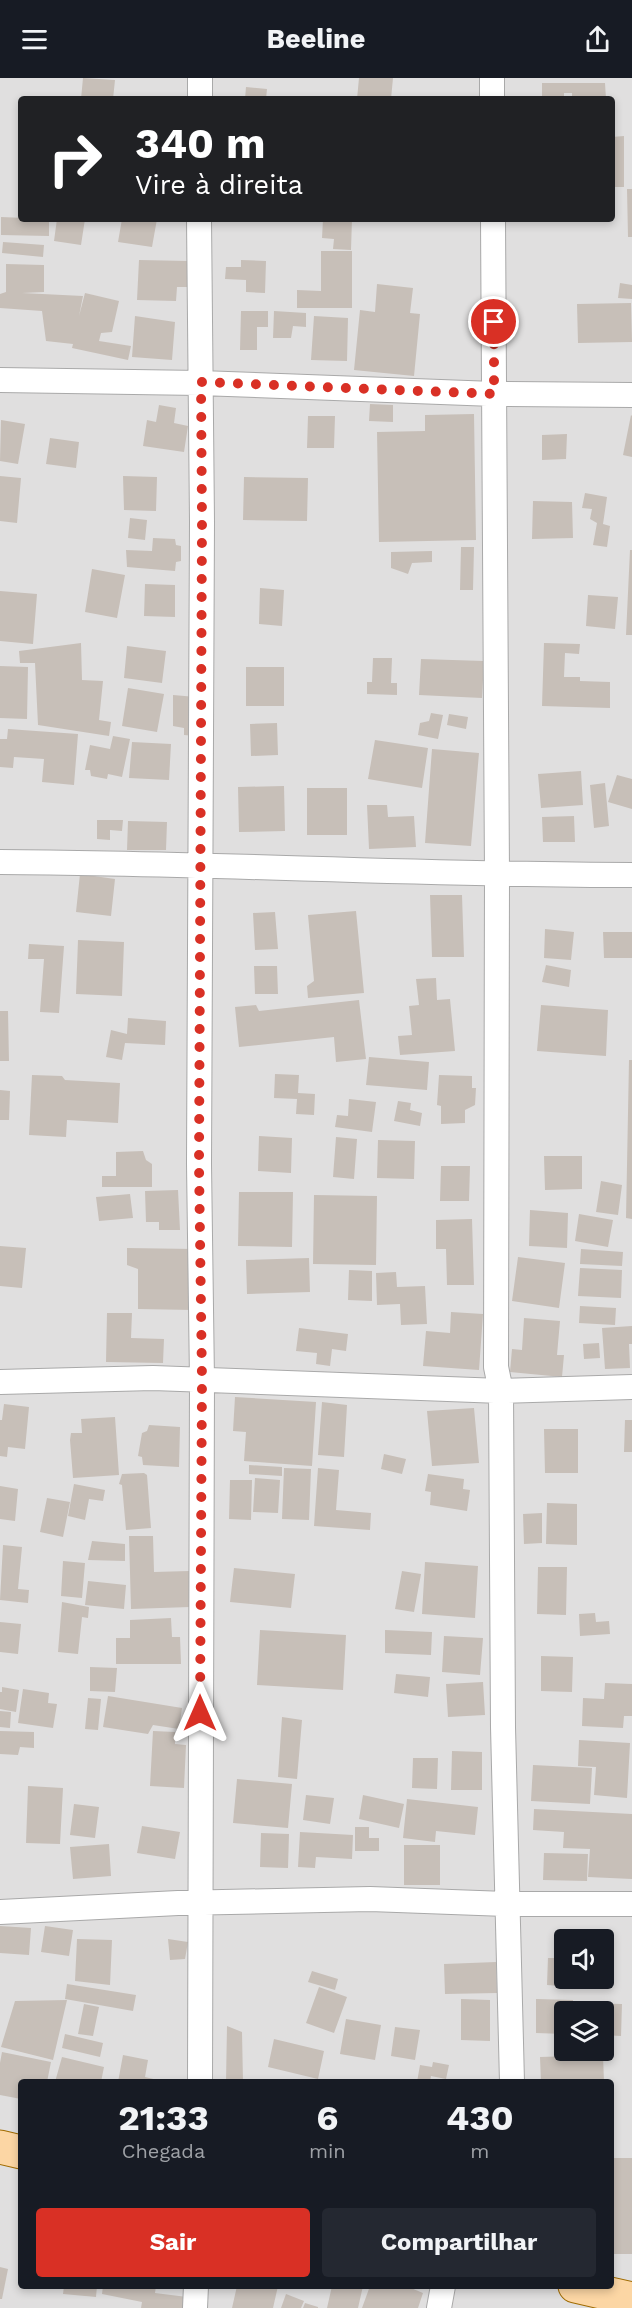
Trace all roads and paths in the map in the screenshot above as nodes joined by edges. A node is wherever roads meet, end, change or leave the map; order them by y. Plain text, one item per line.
1 (200, 78) edge
2 (492, 78) edge
3 (200, 96) edge
4 (492, 96) edge
5 (199, 222) edge
6 (493, 222) edge
7 (0, 380) edge
8 (201, 382) junction
9 (494, 394) junction
10 (632, 395) edge
11 (0, 862) edge
12 (200, 866) junction
13 (632, 874) edge
14 (496, 875) junction
15 (202, 1380) junction
16 (0, 1382) edge
17 (632, 1387) edge
18 (501, 1390) junction
19 (199, 1903) junction
20 (506, 1904) junction
21 (632, 1904) edge
22 (0, 1912) edge
23 (200, 2079) edge
24 (512, 2079) edge
25 (0, 2147) edge
26 (18, 2151) edge
27 (196, 2289) edge
28 (442, 2289) edge
29 (588, 2289) edge
30 (632, 2299) edge
31 (195, 2308) edge
32 (439, 2308) edge

1 - 3 street
2 - 4 street
5 - 8 street
6 - 9 street
7 - 8 street
8 - 9 street
8 - 12 street
9 - 10 street
9 - 14 street
11 - 12 street
12 - 14 street
12 - 15 street
13 - 14 street
14 - 18 street
15 - 16 street
15 - 18 street
15 - 19 street
17 - 18 street
18 - 20 street
19 - 20 street
19 - 22 street
19 - 23 street
20 - 21 street
20 - 24 street
25 - 26 main road
27 - 31 street
28 - 32 street
29 - 30 main road

